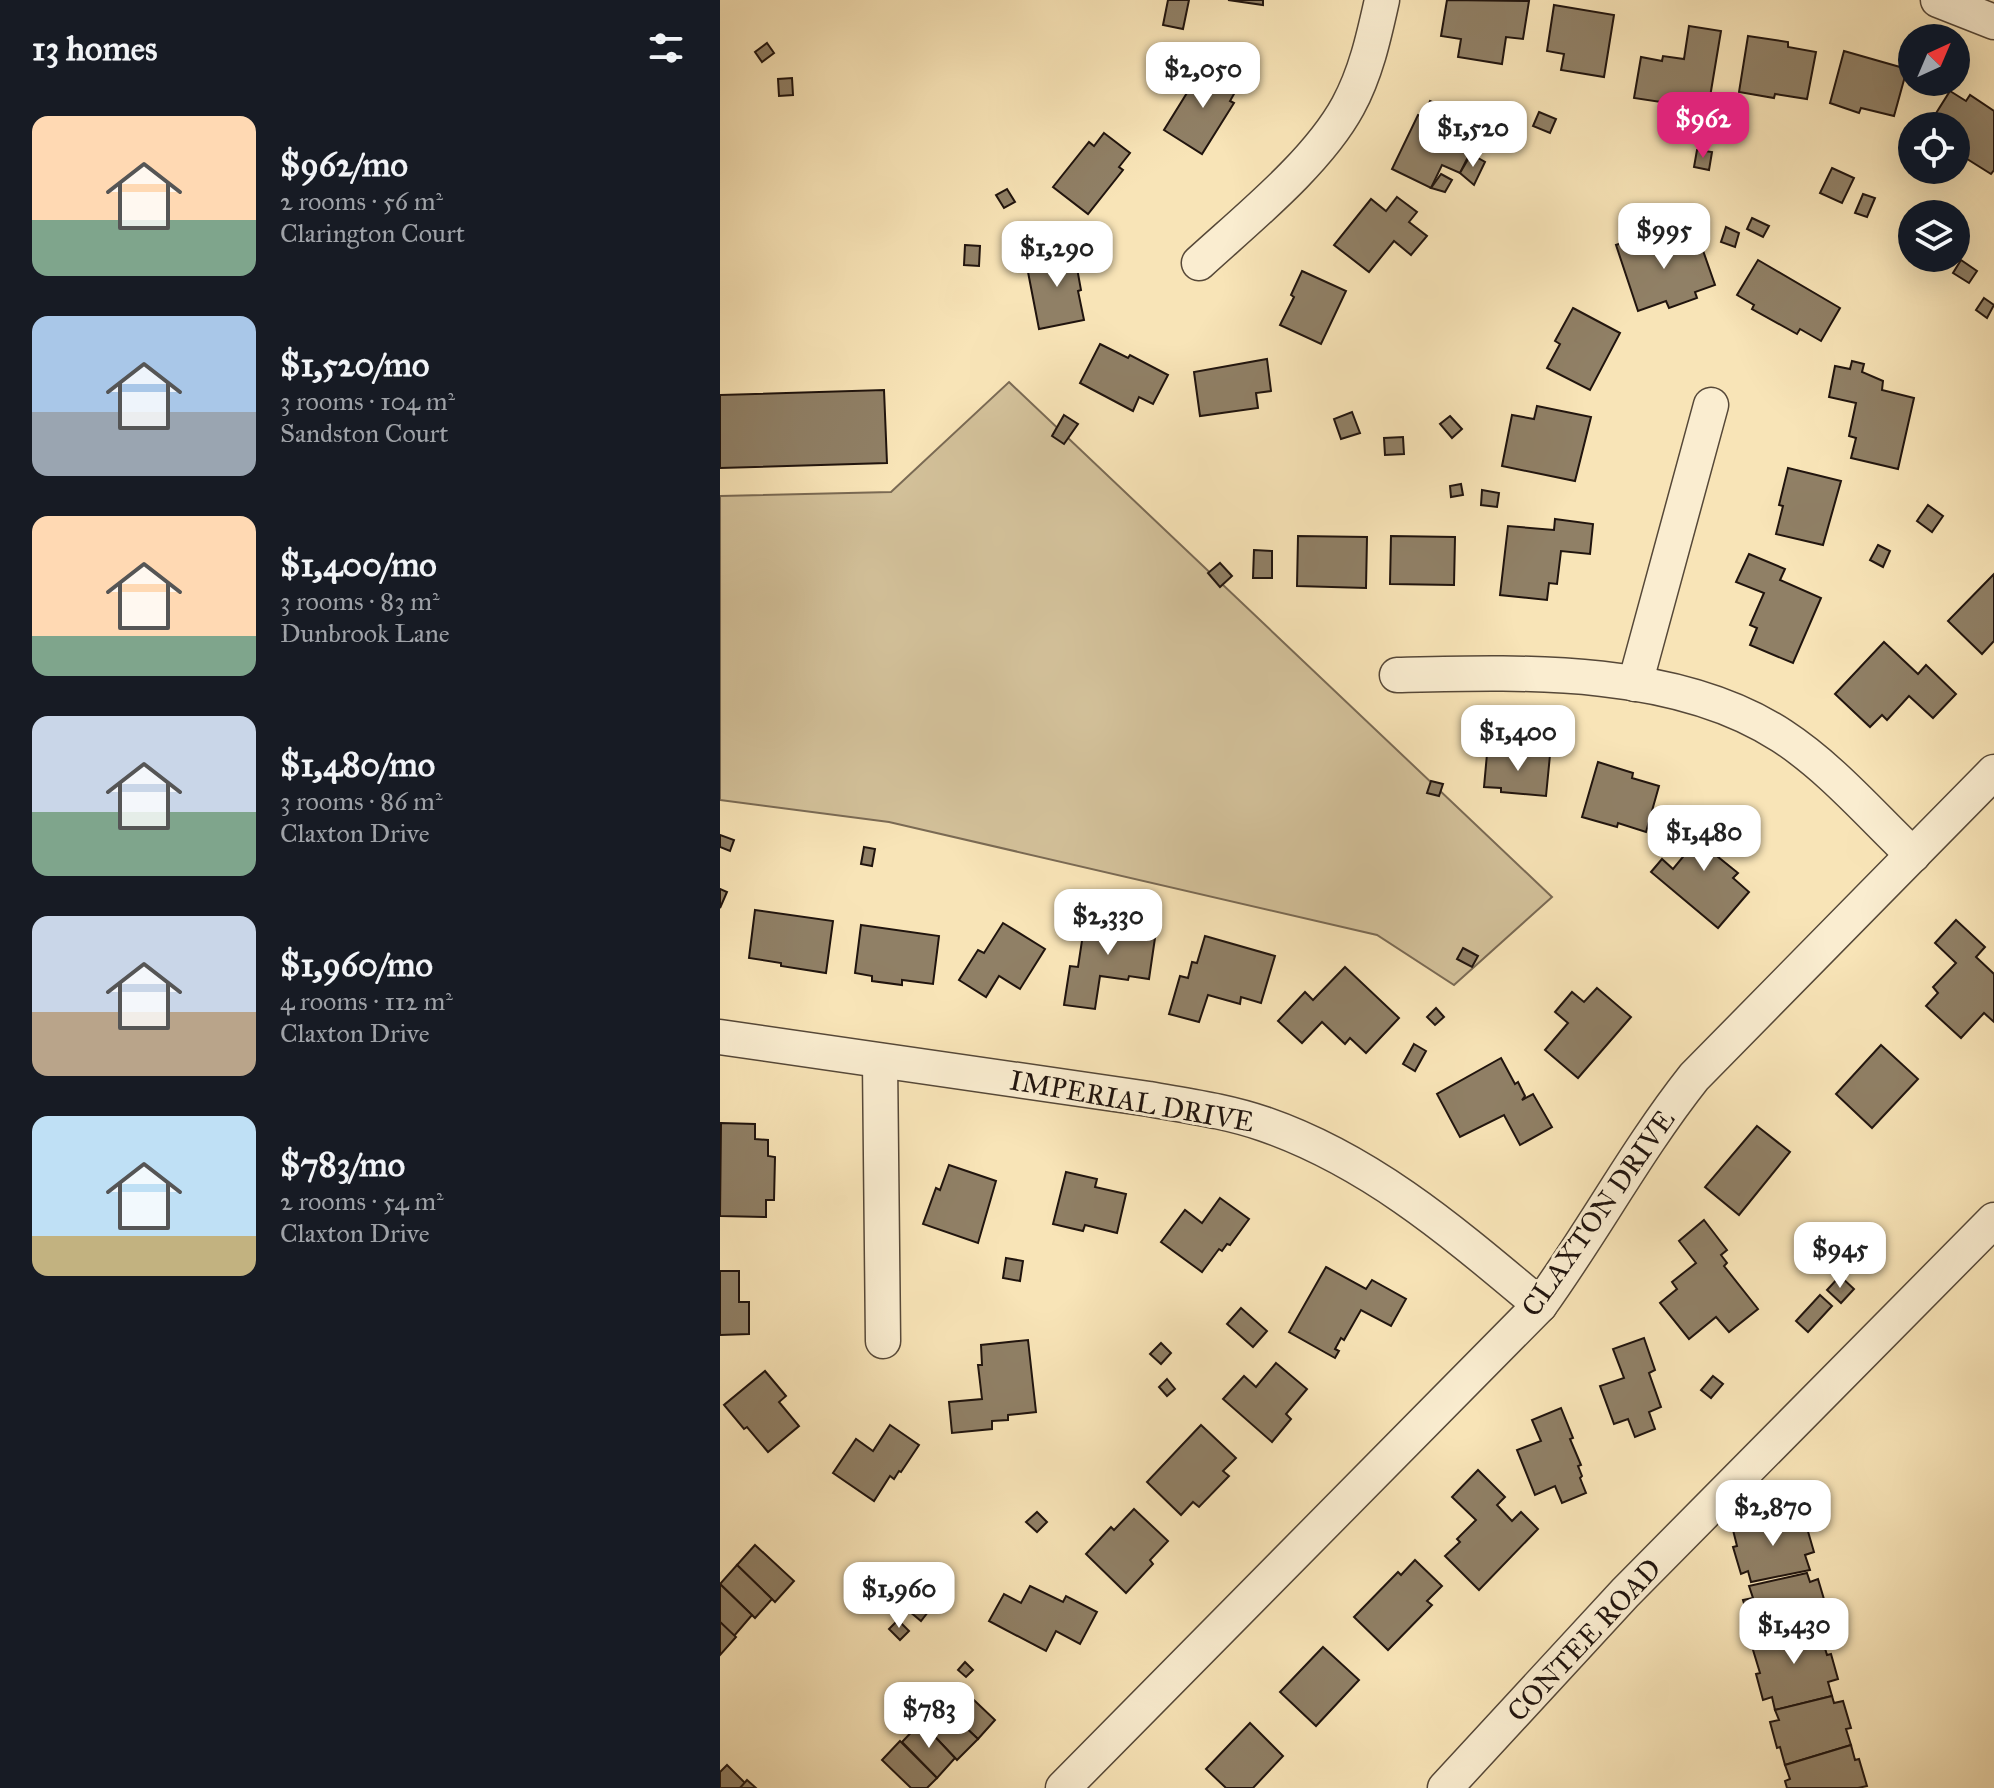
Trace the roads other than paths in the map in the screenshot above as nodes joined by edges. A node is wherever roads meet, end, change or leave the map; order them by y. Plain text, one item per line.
1 (1382, 0) edge
2 (1938, 0) edge
3 (1994, 22) edge
4 (1199, 263) dead end
5 (1711, 405) dead end
6 (1397, 675) dead end
7 (1635, 684) junction
8 (1994, 772) edge
9 (1913, 855) junction
10 (720, 1037) edge
11 (880, 1061) junction
12 (1994, 1220) edge
13 (1540, 1305) junction
14 (883, 1341) dead end
15 (1063, 1788) edge
16 (1445, 1788) edge

1 - 4 street
2 - 3 street
5 - 7 street
6 - 7 street
7 - 9 street
8 - 9 street, CLAXTON DRIVE
9 - 13 street, CLAXTON DRIVE
10 - 11 street, IMPERIAL DRIVE
11 - 13 street, IMPERIAL DRIVE
11 - 14 street
12 - 16 street, CONTEE ROAD
13 - 15 street, CLAXTON DRIVE

